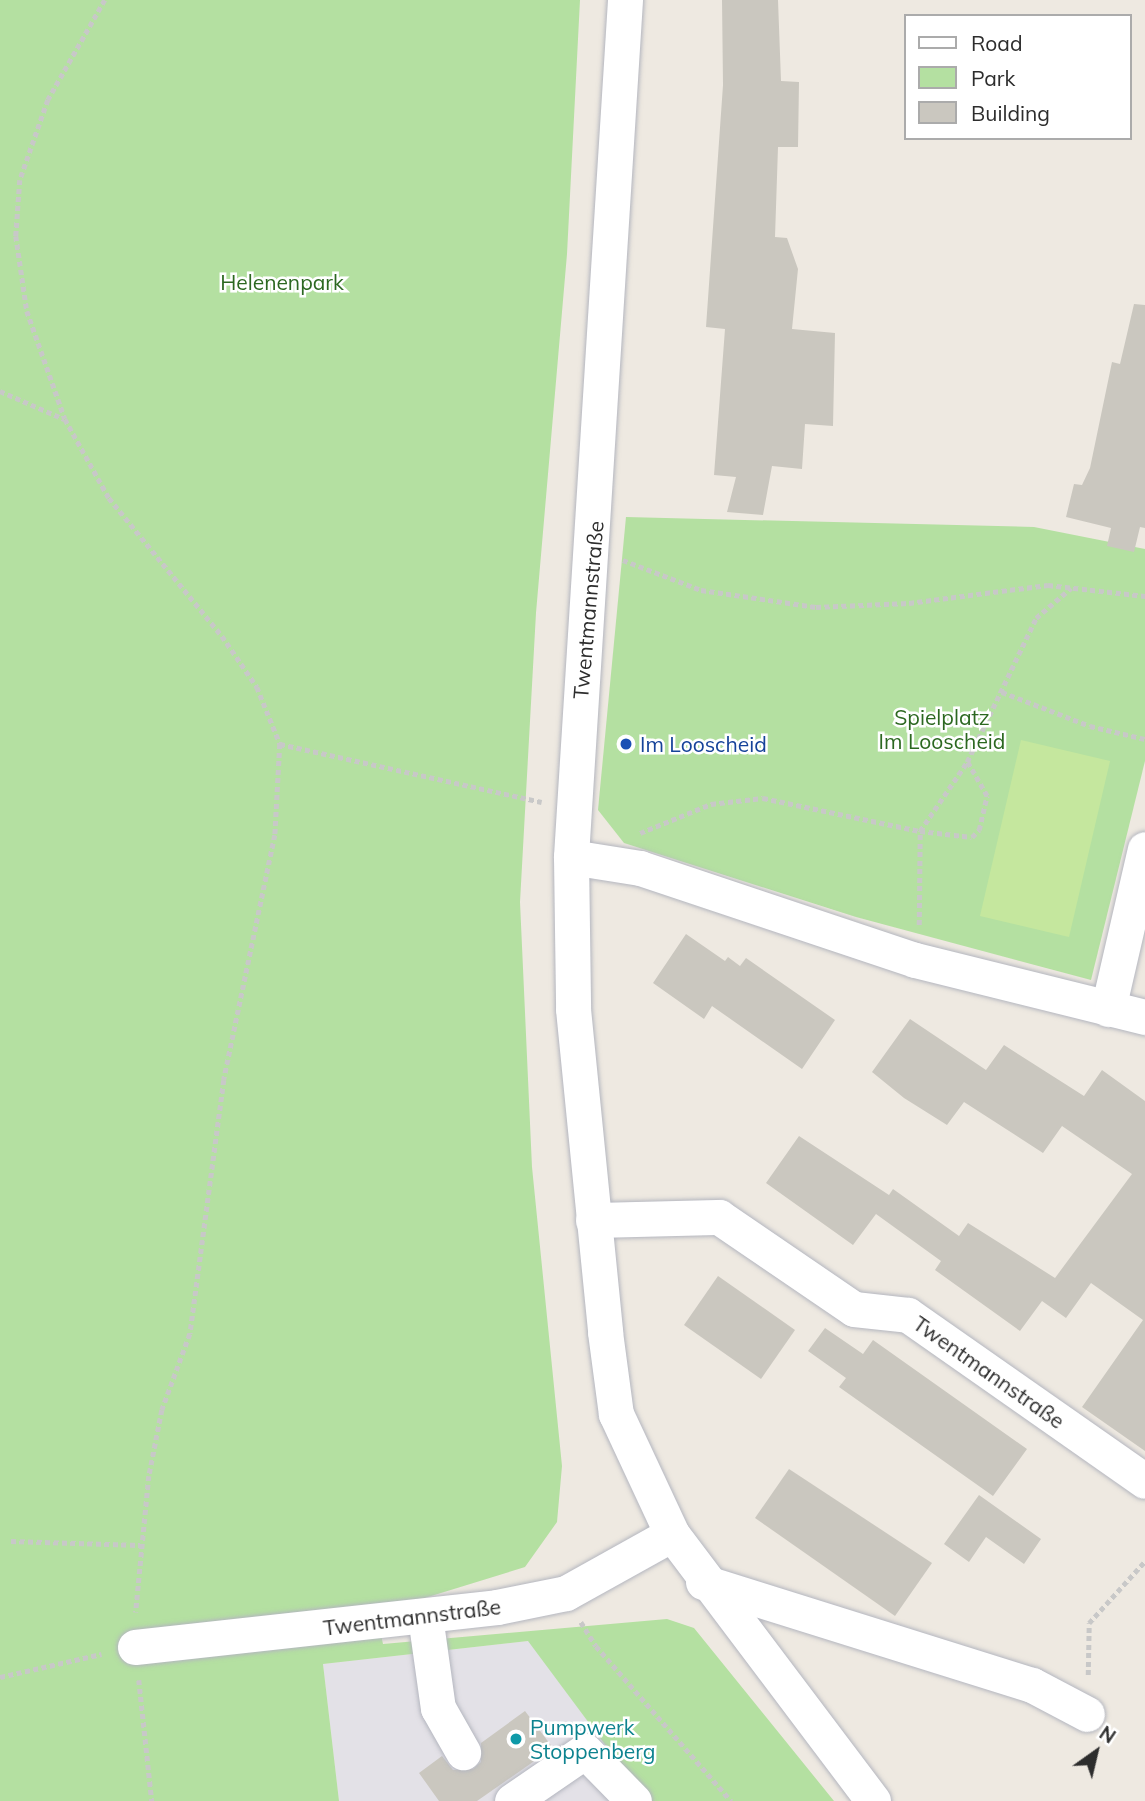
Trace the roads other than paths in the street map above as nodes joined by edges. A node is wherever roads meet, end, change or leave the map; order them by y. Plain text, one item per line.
1 (625, 0) edge
2 (1145, 849) edge
3 (584, 858) junction
4 (1108, 1009) junction
5 (1145, 1017) edge
6 (593, 1220) junction
7 (1145, 1480) edge
8 (671, 1534) junction
9 (703, 1582) junction
10 (425, 1616) junction
11 (136, 1637) road end
12 (1087, 1714) road end
13 (464, 1752) dead end
14 (512, 1801) edge
15 (634, 1801) edge
16 (873, 1801) edge

1 - 3 street, Twentmannstraße
2 - 4 street
3 - 4 street
3 - 6 street, Twentmannstraße
4 - 5 street
6 - 7 street, Twentmannstraße
6 - 8 street, Twentmannstraße
8 - 9 street, Twentmannstraße
8 - 10 street, Twentmannstraße
9 - 12 street
9 - 16 street, Twentmannstraße
10 - 11 street, Twentmannstraße
10 - 13 street
14 - 15 street

